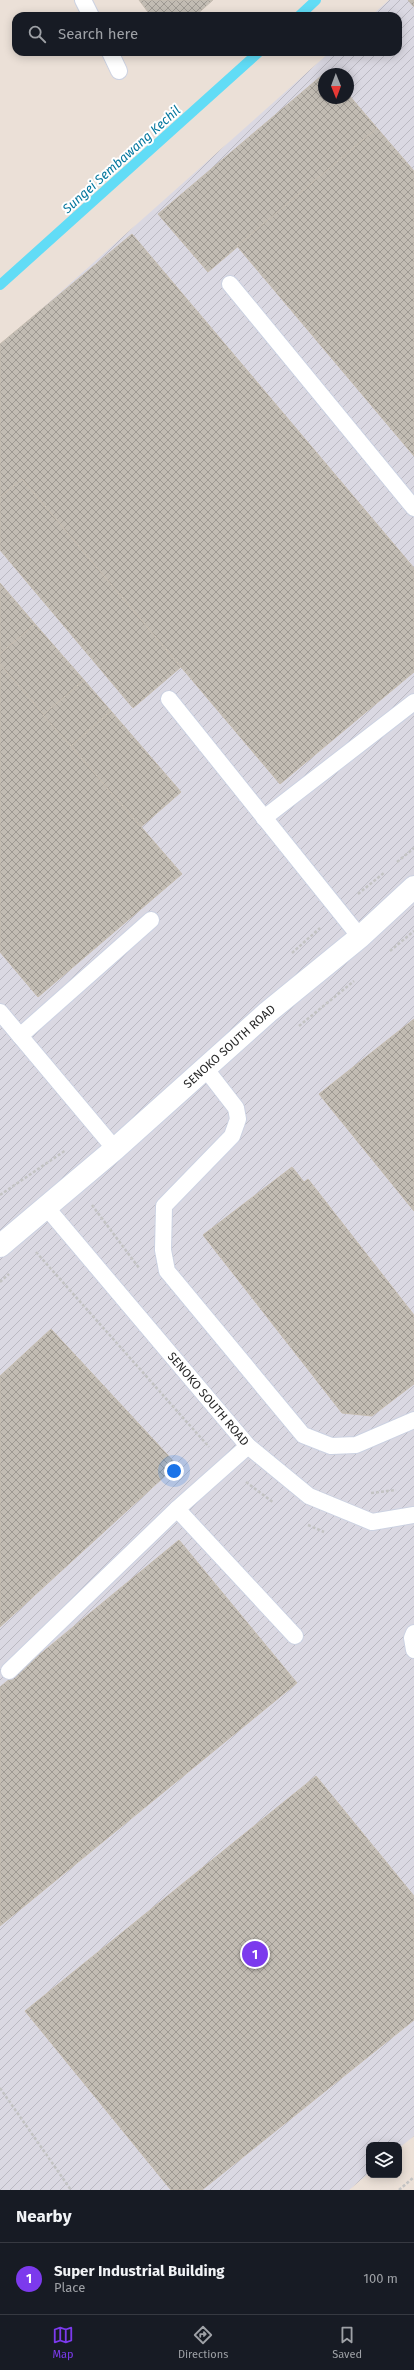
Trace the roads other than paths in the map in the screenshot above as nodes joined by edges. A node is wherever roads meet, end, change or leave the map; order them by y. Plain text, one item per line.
1 (83, 0) edge
2 (89, 12) edge
3 (112, 56) edge
4 (119, 71) dead end
5 (230, 284) dead end
6 (414, 508) edge
7 (169, 700) dead end
8 (414, 702) edge
9 (264, 818) junction
10 (414, 887) edge
11 (151, 920) dead end
12 (360, 937) junction
13 (0, 1012) edge
14 (20, 1036) junction
15 (205, 1068) junction
16 (115, 1149) junction
17 (47, 1208) junction
18 (0, 1246) edge
19 (414, 1420) edge
20 (248, 1446) junction
21 (177, 1509) junction
22 (414, 1515) edge
23 (414, 1633) edge
24 (295, 1636) dead end
25 (414, 1650) edge
26 (9, 1671) dead end

1 - 2 lane
3 - 4 lane
5 - 6 lane
7 - 9 lane
8 - 9 lane
9 - 12 lane
10 - 12 street, SENOKO SOUTH ROAD
11 - 14 lane
12 - 15 street, SENOKO SOUTH ROAD
13 - 14 lane
14 - 16 lane
15 - 16 street, SENOKO SOUTH ROAD
15 - 19 lane
16 - 17 street, SENOKO SOUTH ROAD
17 - 18 street, SENOKO SOUTH ROAD
17 - 20 lane, SENOKO SOUTH ROAD
20 - 21 lane
20 - 22 lane, SENOKO SOUTH ROAD
21 - 24 lane
21 - 26 lane
23 - 25 lane

